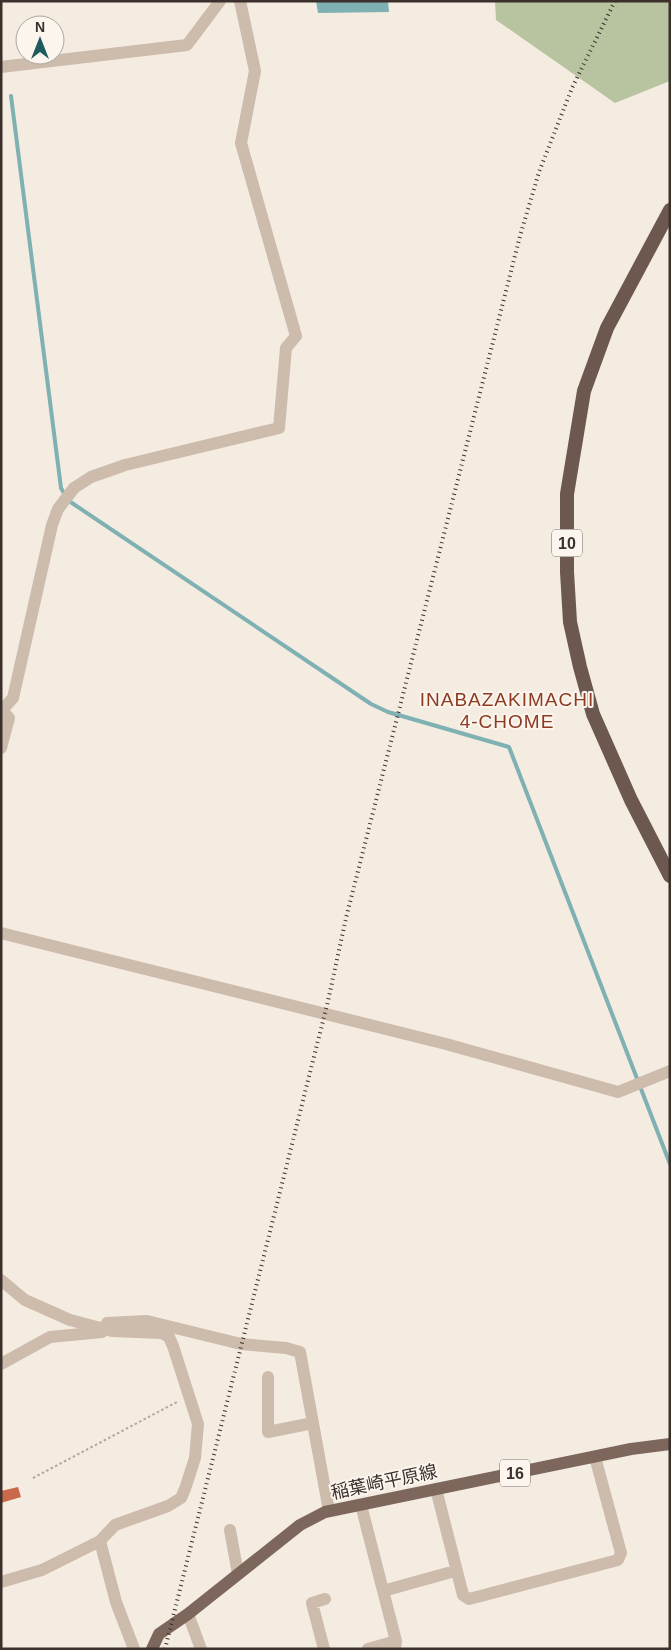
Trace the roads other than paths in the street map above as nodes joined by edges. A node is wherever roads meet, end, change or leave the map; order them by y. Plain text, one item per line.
1 (220, 1) edge
2 (240, 1) edge
3 (1, 67) edge
4 (670, 210) edge
5 (1, 709) edge
6 (1, 748) edge
7 (670, 876) edge
8 (1, 933) edge
9 (670, 1071) edge
10 (1, 1280) edge
11 (84, 1324) junction
12 (112, 1331) junction
13 (1, 1364) edge
14 (268, 1376) dead end
15 (313, 1423) junction
16 (670, 1444) edge
17 (595, 1457) junction
18 (436, 1489) junction
19 (362, 1505) junction
20 (329, 1511) junction
21 (230, 1530) dead end
22 (100, 1541) junction
23 (456, 1571) junction
24 (238, 1574) junction
25 (1, 1582) edge
26 (383, 1591) junction
27 (325, 1599) dead end
28 (188, 1614) junction
29 (396, 1645) edge
30 (134, 1649) edge
31 (152, 1649) edge
32 (200, 1649) edge
33 (324, 1649) edge
34 (368, 1649) edge

1 - 3 street
2 - 5 street
4 - 7 highway, 10
5 - 6 street
8 - 9 street
10 - 11 street
11 - 12 street
11 - 15 street
12 - 13 street
12 - 22 street
14 - 15 street
15 - 20 street
16 - 17 main road, 稲葉崎平原線 / 16
17 - 18 main road, 稲葉崎平原線 / 16
17 - 23 street
18 - 19 main road, 稲葉崎平原線 / 16
18 - 23 street
19 - 20 main road, 稲葉崎平原線 / 16
19 - 26 street
20 - 24 main road, 稲葉崎平原線 / 16
21 - 24 street
22 - 25 street
22 - 30 street
23 - 26 street
24 - 28 main road, 稲葉崎平原線 / 16
26 - 29 street
27 - 33 street
28 - 31 main road, 稲葉崎平原線 / 16
28 - 32 street
29 - 34 street

